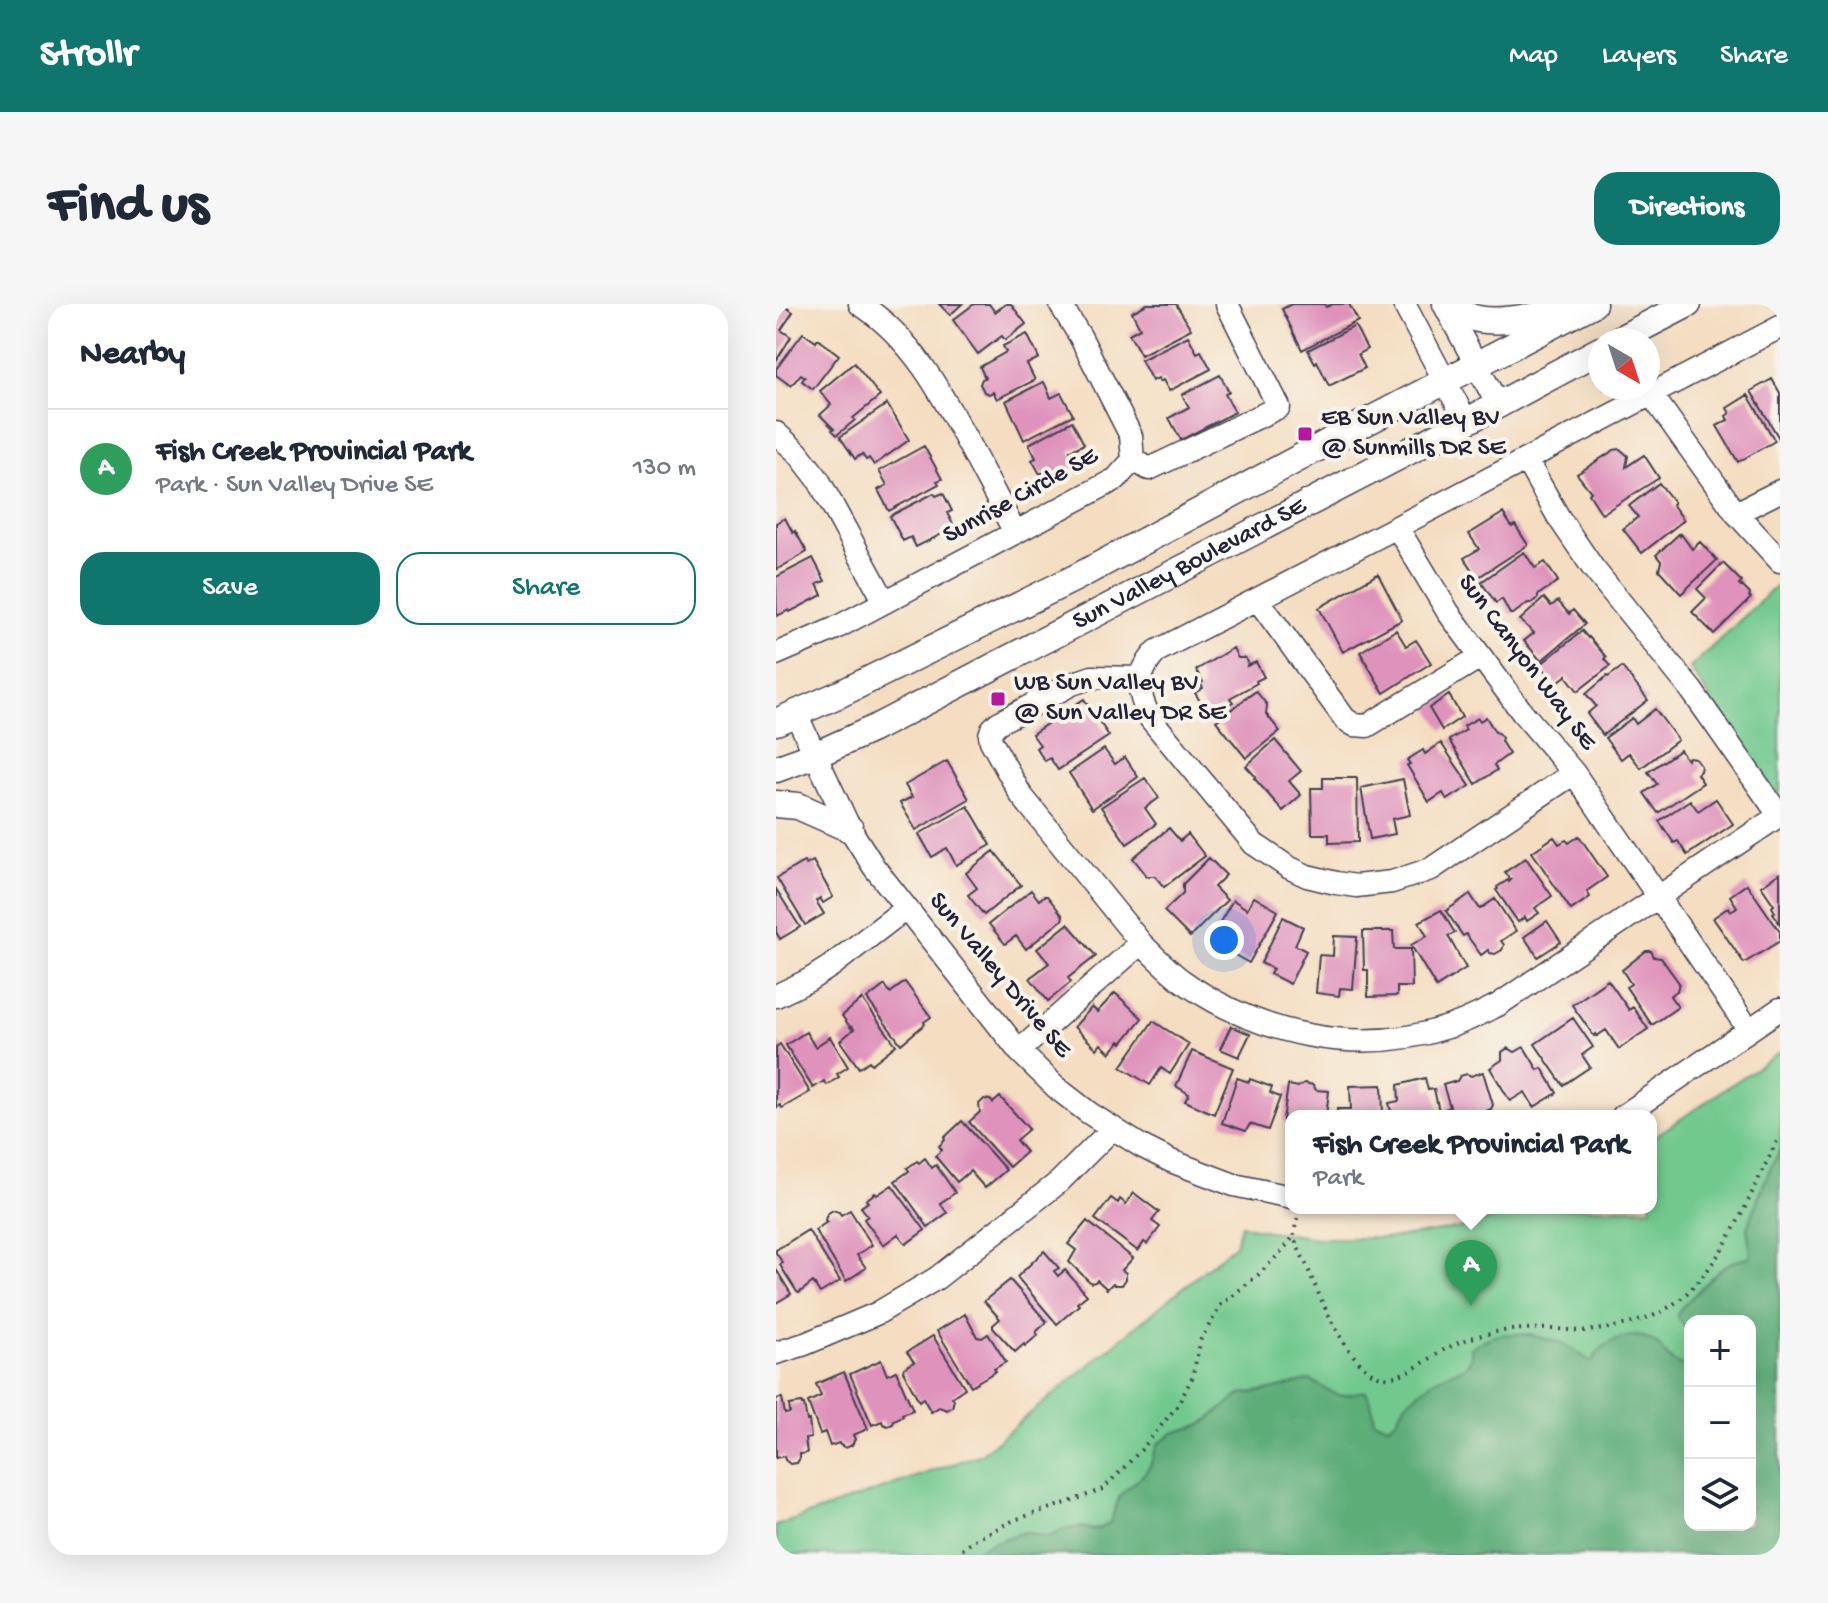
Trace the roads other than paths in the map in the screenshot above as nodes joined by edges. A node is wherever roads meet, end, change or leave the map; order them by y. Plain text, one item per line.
1 (860, 304) edge
2 (1060, 304) edge
3 (1227, 304) edge
4 (1404, 304) edge
5 (1446, 304) edge
6 (1688, 304) edge
7 (1590, 306) edge
8 (1780, 327) edge
9 (1641, 328) edge
10 (1588, 356) edge
11 (1476, 365) junction
12 (1445, 381) junction
13 (1660, 389) edge
14 (1640, 400) edge
15 (1655, 400) edge
16 (1498, 405) junction
17 (1466, 421) junction
18 (776, 433) edge
19 (1133, 460) junction
20 (1526, 460) junction
21 (1780, 491) edge
22 (1736, 513) junction
23 (1397, 527) junction
24 (1015, 533) junction
25 (1780, 561) edge
26 (1258, 600) junction
27 (885, 602) junction
28 (776, 654) edge
29 (1480, 657) junction
30 (1140, 678) junction
31 (786, 718) edge
32 (815, 755) junction
33 (776, 769) edge
34 (1574, 773) junction
35 (776, 804) edge
36 (1780, 815) edge
37 (850, 829) junction
38 (1659, 897) junction
39 (905, 909) junction
40 (1141, 943) junction
41 (776, 996) edge
42 (1780, 1009) edge
43 (1749, 1030) junction
44 (1019, 1051) junction
45 (1632, 1110) edge
46 (1113, 1128) junction
47 (1285, 1196) edge
48 (776, 1353) edge

1 - 24 street
2 - 19 street, Sunrise Circle SE
3 - 19 street
4 - 12 street
5 - 7 main road
5 - 11 street
6 - 9 main road
7 - 11 main road, Sun Valley Boulevard SE
8 - 13 street
10 - 16 main road, Sun Valley Boulevard SE
11 - 12 main road, Sun Valley Boulevard SE
11 - 16 street
12 - 17 street
12 - 31 main road, Sun Valley Boulevard SE
14 - 20 street
15 - 22 street
16 - 17 main road, Sun Valley Boulevard SE
17 - 32 main road, Sun Valley Boulevard SE
18 - 27 street
19 - 24 street, Sunrise Circle SE
20 - 23 street
20 - 36 street
21 - 22 street
22 - 25 street
23 - 26 street
23 - 29 street, Sun Canyon Way SE
24 - 27 street, Sunrise Circle SE
26 - 29 street
26 - 30 street
27 - 28 street, Sunrise Circle SE
29 - 34 street, Sun Canyon Way SE
30 - 34 street
30 - 40 street
31 - 32 street, Sun Valley Drive SE
32 - 33 main road, Sun Valley Boulevard SE
32 - 37 street, Sun Valley Drive SE
34 - 38 street, Sun Canyon Way SE
35 - 37 main road
36 - 38 street
37 - 39 street, Sun Valley Drive SE
38 - 40 street
38 - 43 street, Sun Canyon Way SE
39 - 41 street
39 - 44 street, Sun Valley Drive SE
40 - 44 street
42 - 43 street
43 - 45 street
44 - 46 street, Sun Valley Drive SE
46 - 47 street, Sun Valley Drive SE
46 - 48 street

